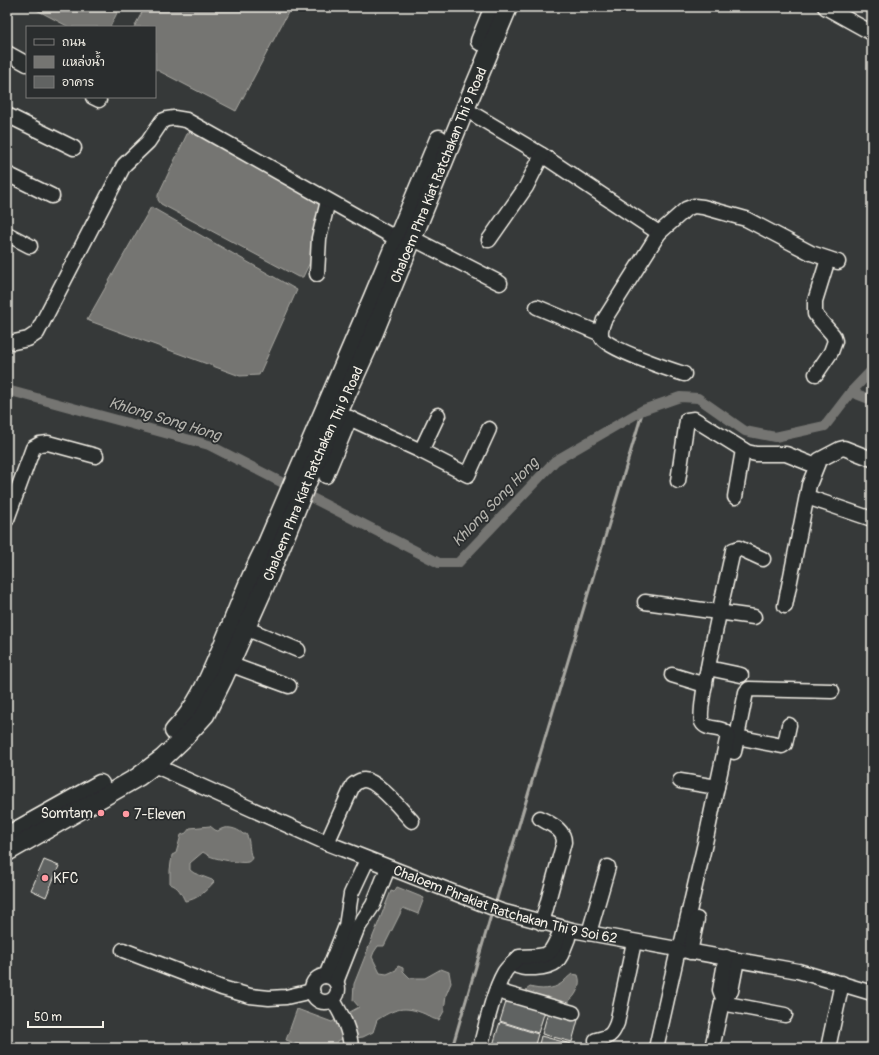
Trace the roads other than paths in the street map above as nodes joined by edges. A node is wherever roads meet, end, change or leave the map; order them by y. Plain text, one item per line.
1 (494, 7) edge
2 (508, 7) edge
3 (825, 7) edge
4 (872, 33) edge
5 (7, 53) edge
6 (26, 63) edge
7 (465, 109) junction
8 (7, 115) edge
9 (74, 148) dead end
10 (542, 155) junction
11 (7, 174) edge
12 (52, 196) dead end
13 (328, 201) junction
14 (659, 233) junction
15 (7, 234) edge
16 (405, 238) junction
17 (489, 240) dead end
18 (30, 246) dead end
19 (317, 274) dead end
20 (500, 283) dead end
21 (537, 307) dead end
22 (602, 338) junction
23 (14, 342) dead end
24 (684, 374) dead end
25 (816, 374) dead end
26 (344, 415) junction
27 (438, 415) dead end
28 (489, 429) dead end
29 (318, 439) junction
30 (743, 450) junction
31 (421, 451) junction
32 (96, 456) dead end
33 (872, 458) edge
34 (816, 466) junction
35 (326, 476) dead end
36 (678, 481) dead end
37 (735, 497) dead end
38 (807, 497) junction
39 (10, 503) edge
40 (7, 519) edge
41 (872, 519) edge
42 (272, 548) junction
43 (764, 559) dead end
44 (645, 602) dead end
45 (785, 606) dead end
46 (720, 612) junction
47 (754, 618) dead end
48 (245, 628) junction
49 (298, 650) dead end
50 (229, 664) junction
51 (708, 668) junction
52 (672, 675) dead end
53 (741, 675) dead end
54 (705, 685) junction
55 (288, 686) dead end
56 (832, 691) dead end
57 (789, 724) dead end
58 (737, 737) junction
59 (149, 762) junction
60 (680, 781) dead end
61 (717, 787) junction
62 (540, 818) dead end
63 (412, 821) dead end
64 (7, 836) edge
65 (327, 844) junction
66 (7, 852) edge
67 (367, 860) junction
68 (608, 867) dead end
69 (388, 868) junction
70 (542, 923) junction
71 (352, 928) junction
72 (567, 929) junction
73 (589, 933) junction
74 (634, 942) junction
75 (123, 950) dead end
76 (683, 951) junction
77 (731, 959) junction
78 (331, 979) junction
79 (842, 983) junction
80 (312, 991) junction
81 (497, 991) junction
82 (872, 993) edge
83 (333, 1000) junction
84 (722, 1001) junction
85 (573, 1013) dead end
86 (785, 1015) dead end
87 (596, 1040) dead end
88 (351, 1043) edge
89 (481, 1048) edge
90 (656, 1048) edge
91 (712, 1048) edge
92 (828, 1048) edge

1 - 16 main road, Chaloem Phra Kiat Ratchakan Thi 9 Road
2 - 7 main road, Chaloem Phra Kiat Ratchakan Thi 9 Road
3 - 4 street
5 - 6 street
7 - 10 street
7 - 16 main road, Chaloem Phra Kiat Ratchakan Thi 9 Road
8 - 9 street
10 - 14 street
10 - 17 street
11 - 12 street
13 - 16 street
13 - 19 street
13 - 23 street
14 - 22 street
14 - 25 street
15 - 18 street
16 - 20 street
16 - 26 main road, Chaloem Phra Kiat Ratchakan Thi 9 Road
16 - 29 main road, Chaloem Phra Kiat Ratchakan Thi 9 Road
21 - 22 street
22 - 24 street
26 - 29 main road, Chaloem Phra Kiat Ratchakan Thi 9 Road
26 - 31 street
26 - 35 street
27 - 31 street
28 - 31 street
29 - 42 main road, Chaloem Phra Kiat Ratchakan Thi 9 Road
30 - 34 street
30 - 36 street
30 - 37 street
32 - 39 street
33 - 34 street
34 - 38 street
38 - 41 street
38 - 45 street
39 - 40 street
42 - 48 main road, Chaloem Phra Kiat Ratchakan Thi 9 Road
42 - 59 main road, Chaloem Phra Kiat Ratchakan Thi 9 Road
43 - 46 street
44 - 46 street
46 - 47 street
46 - 51 street
48 - 49 street
48 - 50 main road, Chaloem Phra Kiat Ratchakan Thi 9 Road
50 - 55 street
50 - 59 main road, Chaloem Phra Kiat Ratchakan Thi 9 Road
51 - 53 street
51 - 54 street
52 - 54 street
54 - 61 street
56 - 58 street
57 - 58 street
58 - 76 street
59 - 64 main road, Chaloem Phra Kiat Ratchakan Thi 9 Road
59 - 65 street, Chaloem Phrakiat Ratchakan Thi 9 Soi 62
59 - 66 main road, Chaloem Phra Kiat Ratchakan Thi 9 Road
60 - 61 street
61 - 76 street
62 - 70 street
63 - 65 street
65 - 67 street, Chaloem Phrakiat Ratchakan Thi 9 Soi 62
67 - 69 street, Chaloem Phrakiat Ratchakan Thi 9 Soi 62
67 - 71 street
68 - 73 street
69 - 70 street, Chaloem Phrakiat Ratchakan Thi 9 Soi 62
69 - 71 street
70 - 72 street, Chaloem Phrakiat Ratchakan Thi 9 Soi 62
71 - 78 street
72 - 73 street, Chaloem Phrakiat Ratchakan Thi 9 Soi 62
72 - 81 street
73 - 74 street, Chaloem Phrakiat Ratchakan Thi 9 Soi 62
74 - 76 street, Chaloem Phrakiat Ratchakan Thi 9 Soi 62
74 - 87 street
75 - 80 street
76 - 77 street, Chaloem Phrakiat Ratchakan Thi 9 Soi 62
76 - 90 street
77 - 79 street, Chaloem Phrakiat Ratchakan Thi 9 Soi 62
77 - 84 street
78 - 80 street
78 - 83 street
79 - 82 street, Chaloem Phrakiat Ratchakan Thi 9 Soi 62
79 - 92 street
80 - 83 street
81 - 85 street
81 - 89 street
83 - 88 street
84 - 86 street
84 - 91 street

